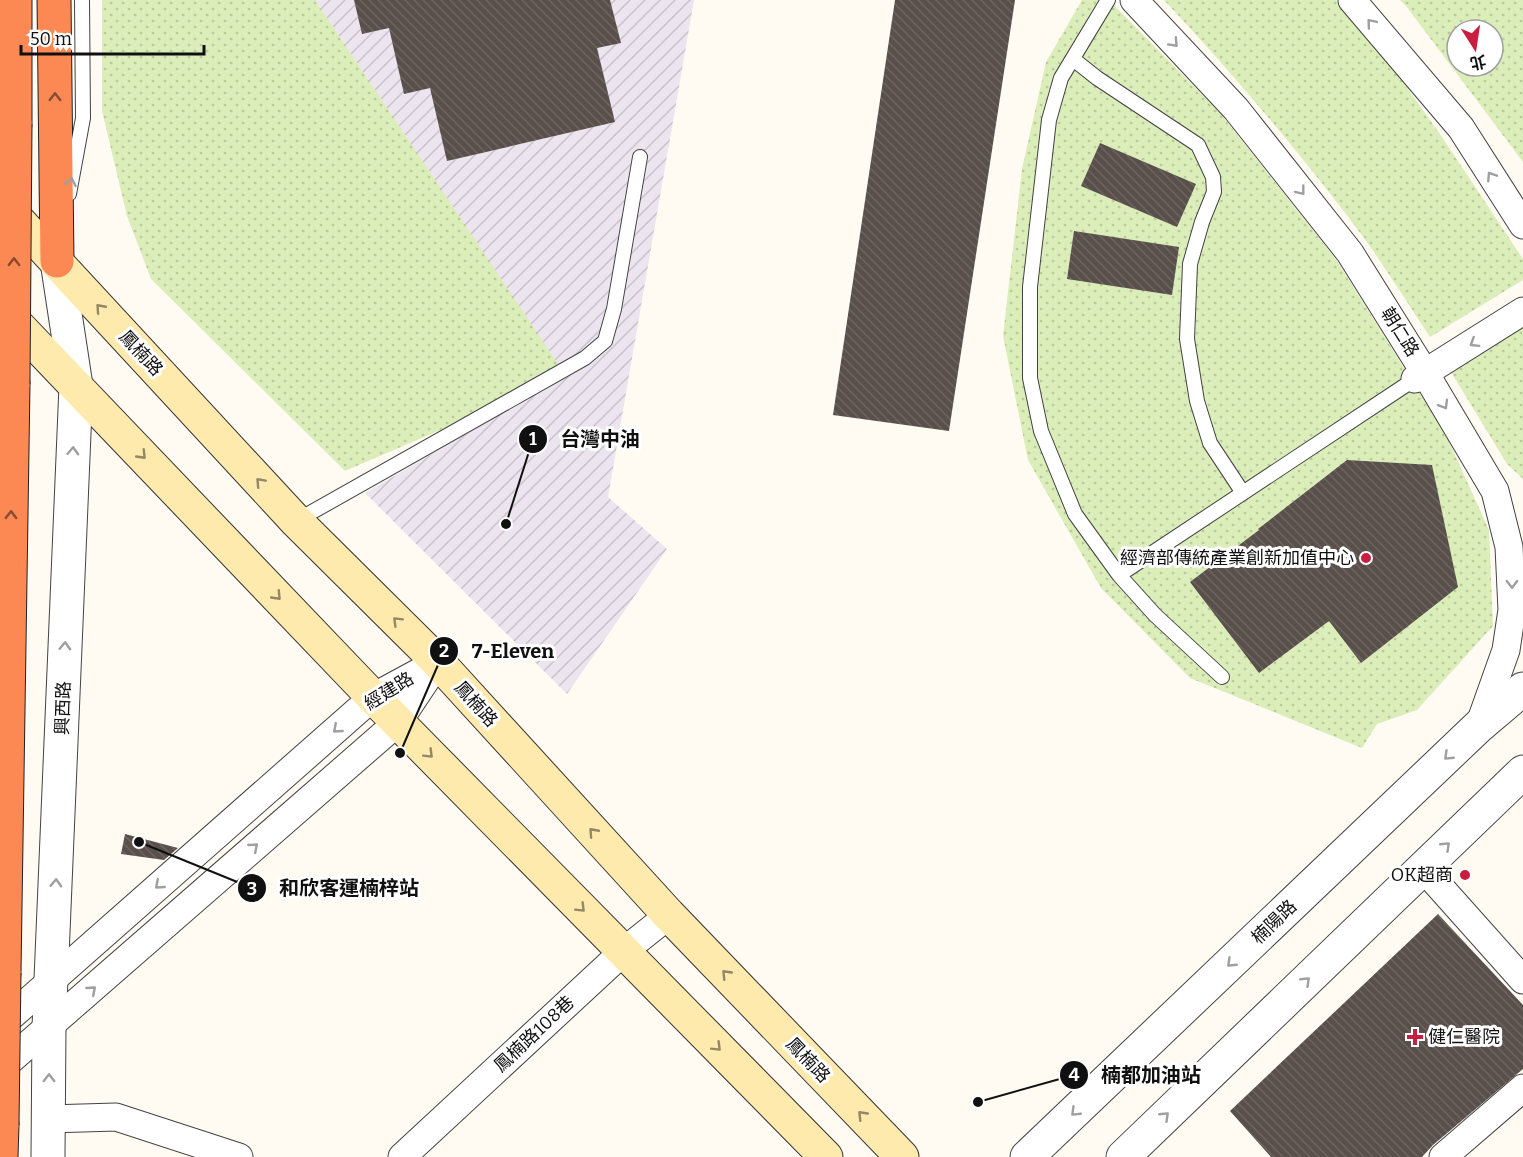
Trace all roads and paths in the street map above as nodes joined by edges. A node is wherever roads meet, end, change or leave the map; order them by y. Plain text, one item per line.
1 (15, 0) edge
2 (54, 0) edge
3 (82, 0) edge
4 (1108, 0) edge
5 (1134, 0) edge
6 (1352, 0) edge
7 (1073, 59) junction
8 (640, 157) dead end
9 (0, 201) edge
10 (1523, 225) edge
11 (57, 261) junction
12 (0, 307) edge
13 (1523, 311) edge
14 (1420, 376) junction
15 (75, 386) junction
16 (1495, 491) junction
17 (1243, 494) junction
18 (1523, 511) edge
19 (296, 521) junction
20 (1119, 575) junction
21 (438, 662) junction
22 (1222, 677) dead end
23 (1523, 689) edge
24 (374, 697) junction
25 (398, 722) junction
26 (1479, 726) junction
27 (1519, 782) edge
28 (1423, 868) junction
29 (669, 915) junction
30 (624, 951) junction
31 (52, 980) junction
32 (1523, 980) edge
33 (0, 1026) edge
34 (49, 1027) junction
35 (0, 1069) edge
36 (1523, 1088) edge
37 (48, 1119) junction
38 (1, 1157) edge
39 (48, 1157) edge
40 (239, 1157) edge
41 (402, 1157) edge
42 (826, 1157) edge
43 (902, 1157) edge
44 (1028, 1157) edge
45 (1123, 1157) edge
46 (1443, 1157) edge

38 -> 1 highway, bridge
11 -> 2 highway
11 -> 3 lane
4 - 7 lane
5 -> 14 street, 朝仁路
10 -> 6 street
7 - 17 lane
7 - 20 lane
8 - 19 lane
9 - 11 main road, 鳳楠路
11 - 15 street, 興西路
19 -> 11 main road, 鳳楠路
12 - 15 main road
13 -> 14 street
14 -> 16 street, 朝仁路
14 - 17 lane
15 -> 24 main road
31 -> 15 street, 興西路
16 - 18 street
16 -> 26 street, 朝仁路
17 - 20 lane
21 -> 19 main road, 鳳楠路
20 - 22 lane
21 - 24 street, 經建路
21 - 25 street, 經建路
29 -> 21 main road, 鳳楠路
23 - 26 street, 楠陽路
24 - 25 main road
24 -> 31 street, 經建路
25 -> 30 main road
34 -> 25 street, 經建路
26 -> 44 street, 楠陽路
28 -> 27 street
28 - 32 street
45 -> 28 street
29 - 30 street, 鳳楠路108巷
43 -> 29 main road, 鳳楠路
30 - 41 street, 鳳楠路108巷
30 -> 42 main road
31 - 33 street, 經建路
31 - 34 street, 興西路
34 - 35 street, 經建路
37 -> 34 street, 興西路
36 - 46 street
37 - 39 street, 興西路
37 - 40 street

